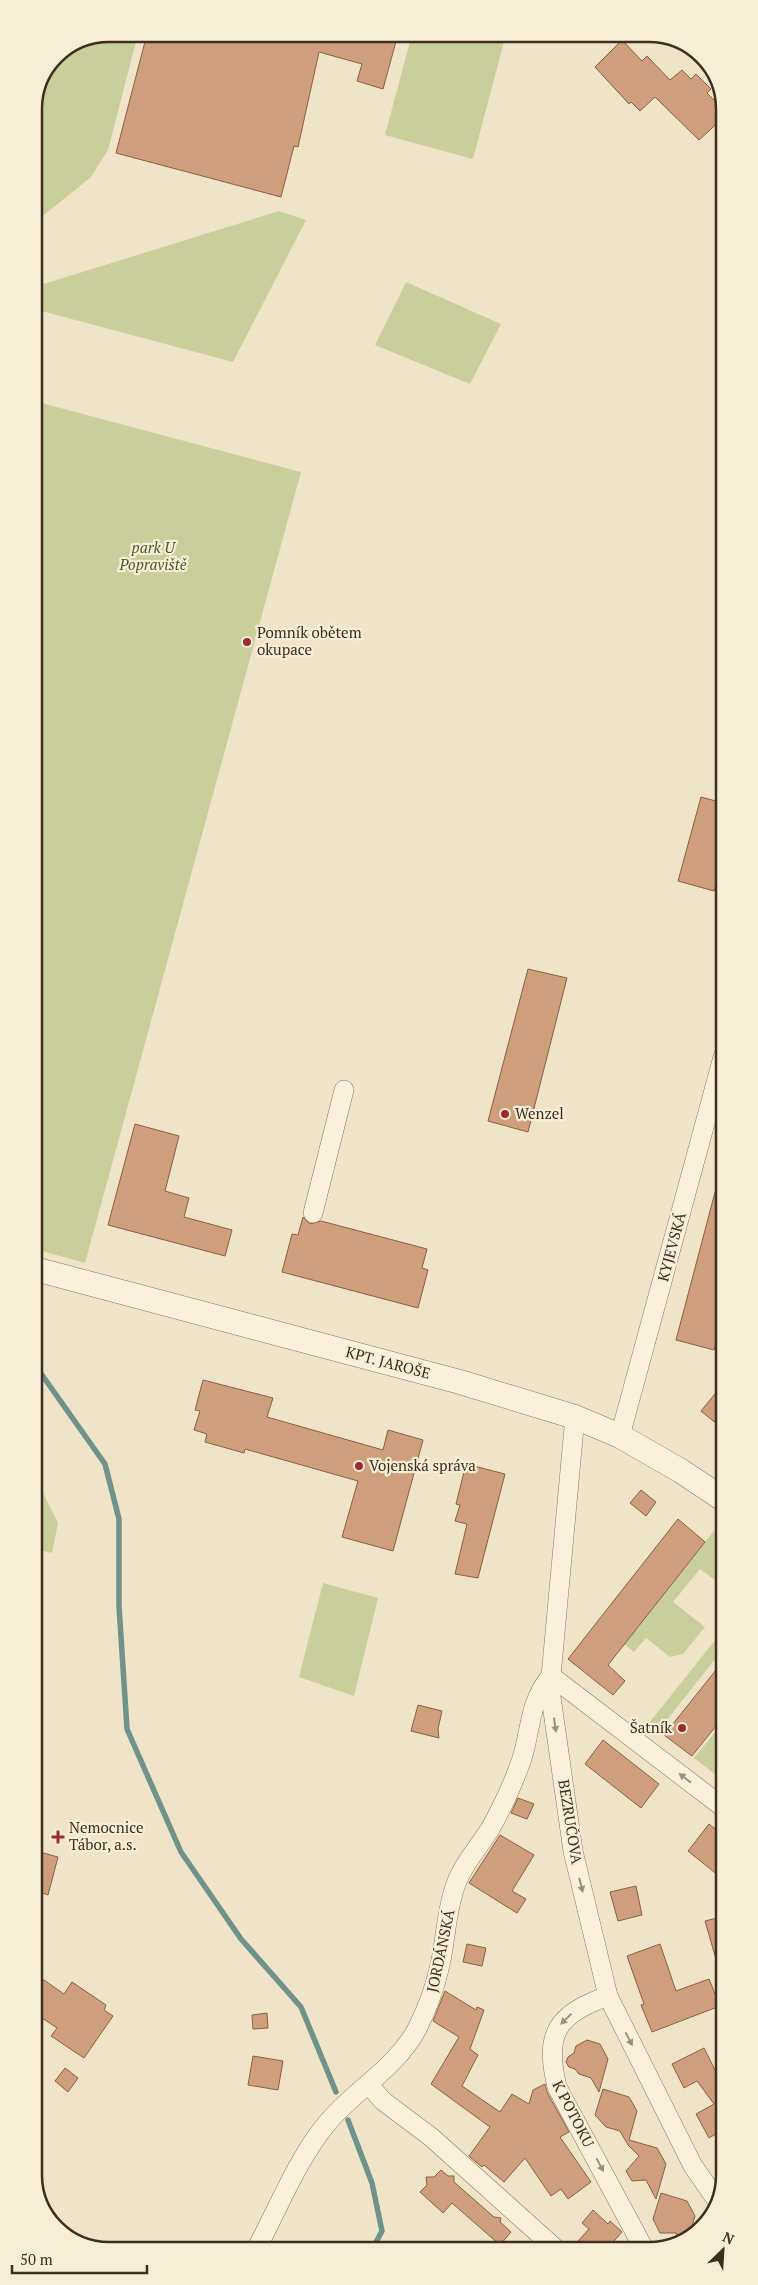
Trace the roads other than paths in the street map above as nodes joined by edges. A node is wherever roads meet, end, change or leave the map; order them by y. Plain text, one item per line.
1 (716, 1083) edge
2 (344, 1090) dead end
3 (313, 1213) dead end
4 (42, 1271) edge
5 (575, 1417) junction
6 (620, 1436) junction
7 (716, 1494) edge
8 (551, 1676) junction
9 (716, 1802) edge
10 (608, 1996) junction
11 (369, 2085) junction
12 (713, 2194) edge
13 (260, 2242) edge
14 (548, 2242) edge
15 (640, 2242) edge

1 - 6 street, KYJEVSKÁ
2 - 3 street
4 - 5 street, KPT. JAROŠE
5 - 6 street, KPT. JAROŠE
5 - 8 street, BEZRUČOVA
6 - 7 street, KPT. JAROŠE
9 -> 8 street
8 -> 10 street, BEZRUČOVA
8 - 11 street, JORDÁNSKÁ
10 -> 12 street, BEZRUČOVA
10 -> 15 street, K POTOKU
11 - 13 street, JORDÁNSKÁ
11 - 14 street

